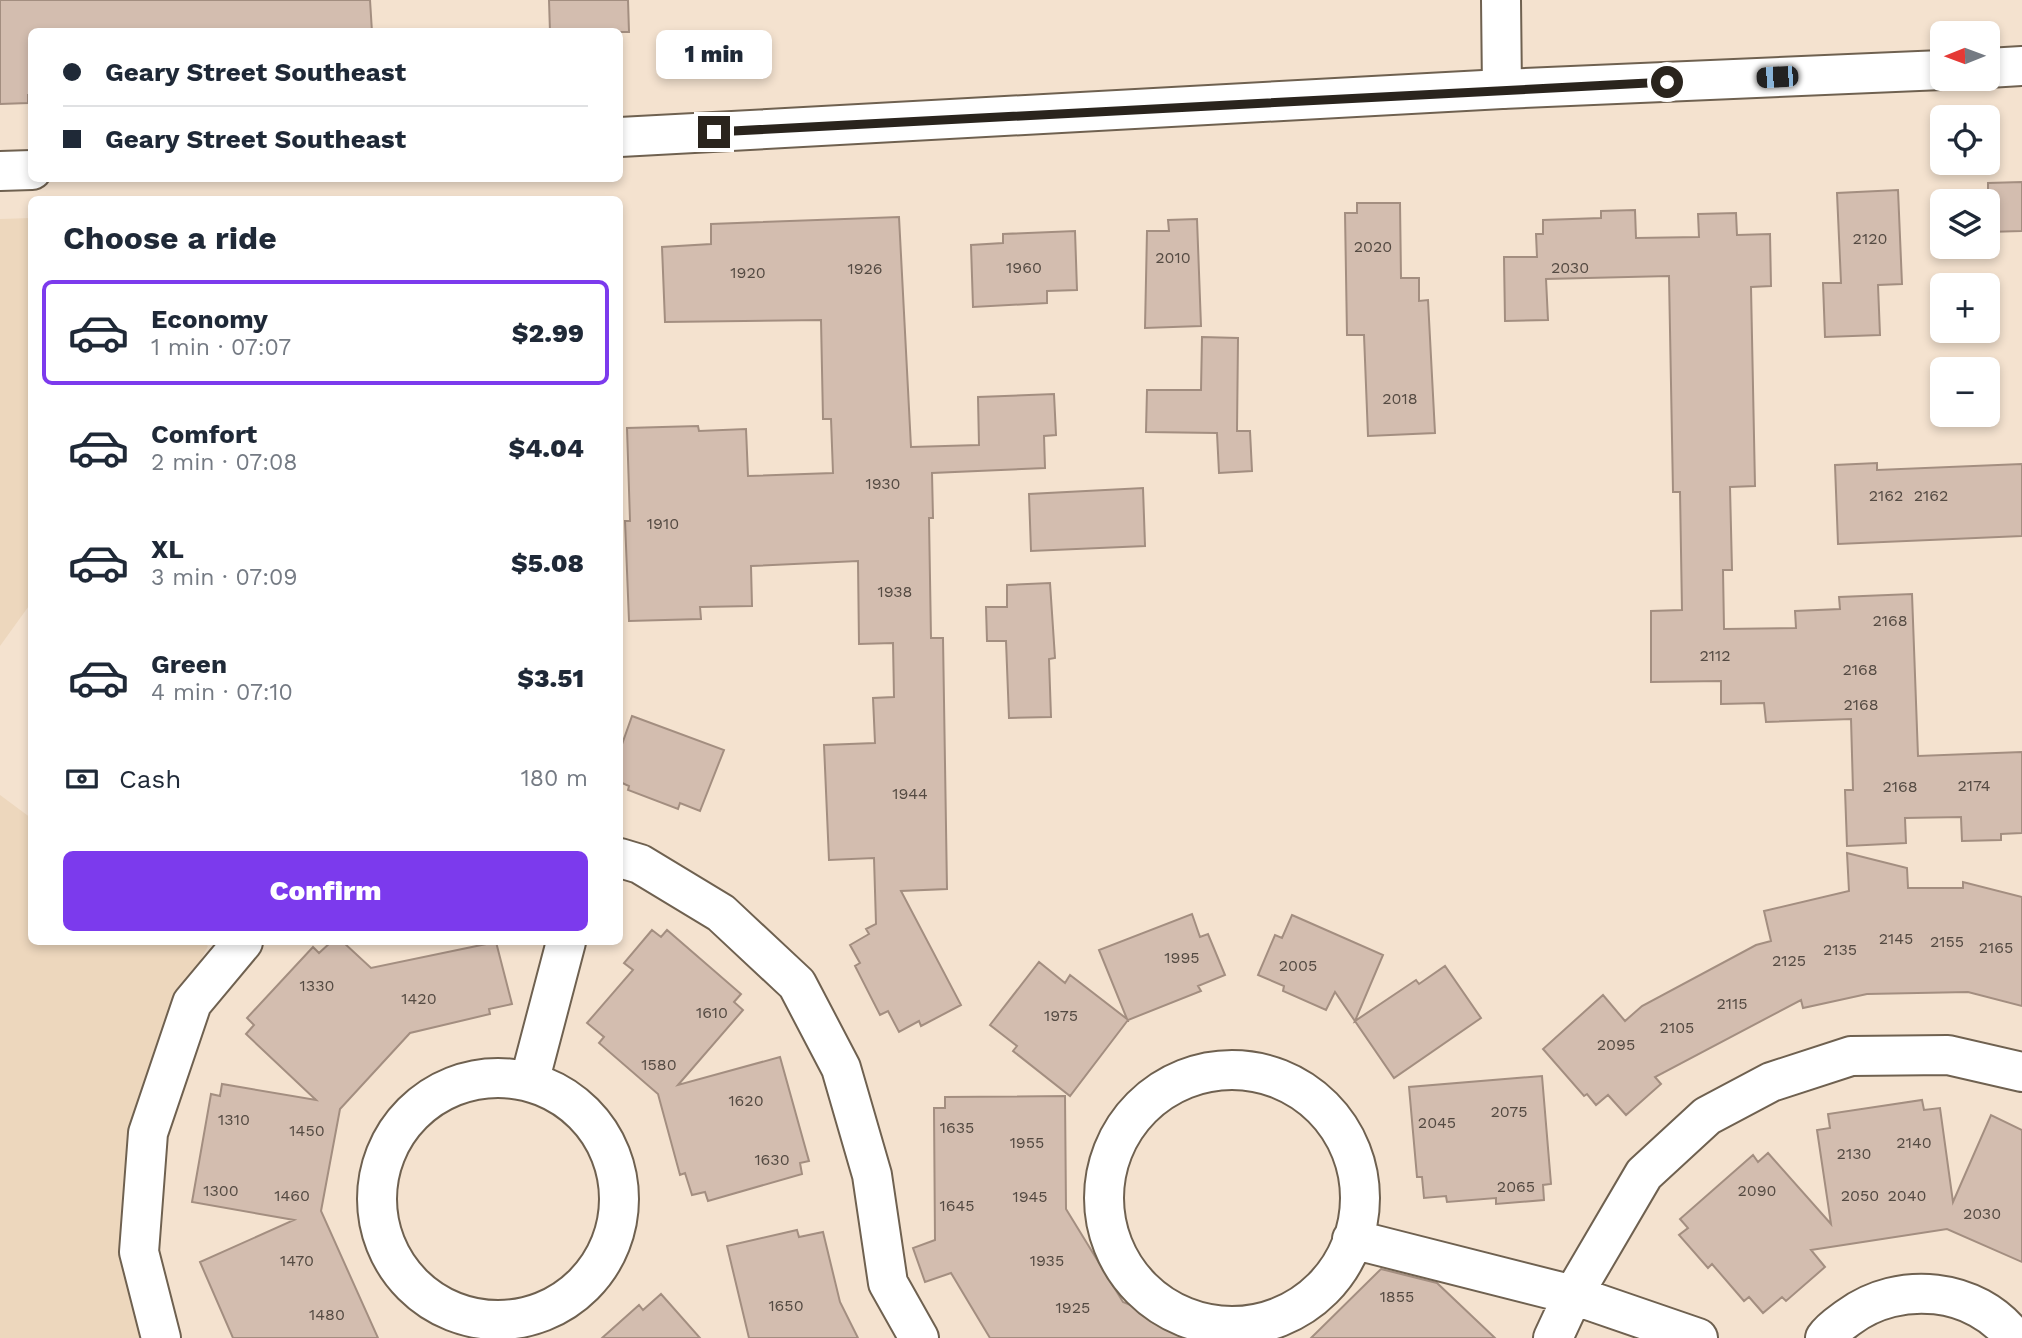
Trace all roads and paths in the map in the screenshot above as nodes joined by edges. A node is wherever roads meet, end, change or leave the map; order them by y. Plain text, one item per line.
1 (1501, 0) edge
2 (2022, 66) edge
3 (2000, 67) edge
4 (1930, 71) edge
5 (1502, 89) junction
6 (623, 137) edge
7 (28, 170) edge
8 (0, 172) edge
9 (623, 859) edge
10 (239, 945) edge
11 (565, 945) edge
12 (2022, 1072) edge
13 (530, 1079) junction
14 (1352, 1239) junction
15 (1573, 1295) junction
16 (161, 1338) edge
17 (919, 1338) edge
18 (1553, 1338) edge
19 (1698, 1338) edge
20 (1825, 1338) edge
21 (2014, 1338) edge

1 - 5 street
2 - 3 street
4 - 5 street
5 - 6 street
7 - 8 street
9 - 17 street
10 - 16 street
11 - 13 street
12 - 15 street
13 - 13 street
14 - 14 street
14 - 15 street
15 - 18 street
15 - 19 street
20 - 21 street

